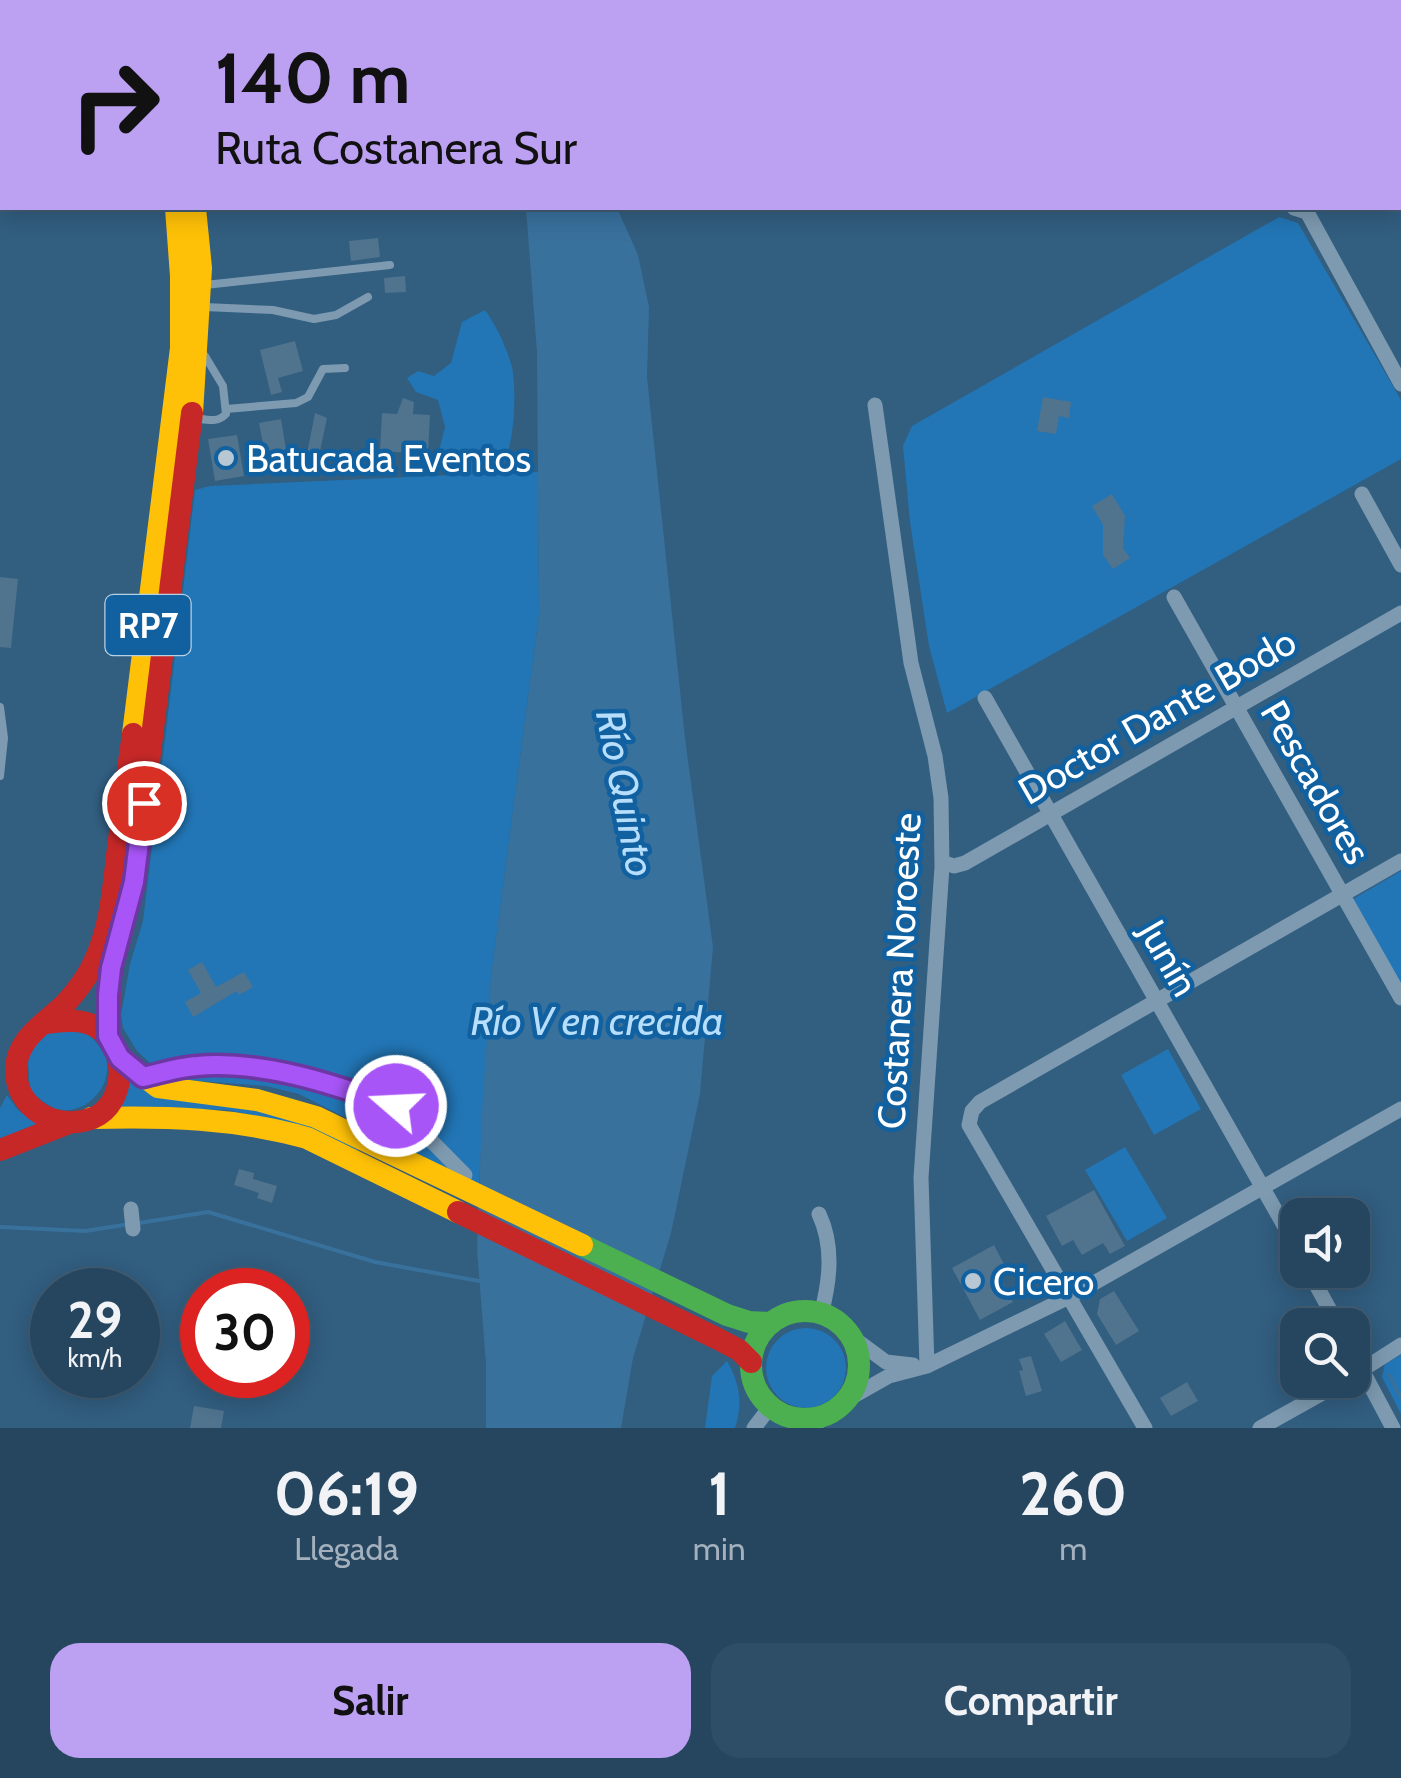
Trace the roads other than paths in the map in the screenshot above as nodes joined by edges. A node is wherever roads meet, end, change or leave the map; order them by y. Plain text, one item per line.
1 (176, 210) edge
2 (194, 210) edge
3 (1300, 210) edge
4 (390, 265) dead end
5 (200, 296) junction
6 (368, 297) dead end
7 (199, 344) junction
8 (345, 368) dead end
9 (1401, 384) edge
10 (875, 405) dead end
11 (226, 409) junction
12 (191, 418) junction
13 (1362, 494) dead end
14 (1401, 565) edge
15 (1174, 597) dead end
16 (1401, 613) edge
17 (985, 698) dead end
18 (0, 707) edge
19 (1236, 708) junction
20 (0, 776) edge
21 (1052, 815) junction
22 (1401, 861) edge
23 (942, 862) junction
24 (1342, 894) junction
25 (1401, 998) edge
26 (1157, 1002) junction
27 (46, 1022) junction
28 (108, 1036) junction
29 (120, 1058) junction
30 (16, 1064) junction
31 (143, 1077) junction
32 (0, 1101) edge
33 (1401, 1109) edge
34 (80, 1121) junction
35 (0, 1150) edge
36 (362, 1151) junction
37 (465, 1175) dead end
38 (1264, 1189) junction
39 (131, 1209) dead end
40 (820, 1214) dead end
41 (1280, 1218) edge
42 (133, 1229) dead end
43 (1071, 1296) junction
44 (821, 1314) junction
45 (770, 1323) junction
46 (852, 1337) junction
47 (1401, 1345) edge
48 (751, 1362) junction
49 (1370, 1365) edge
50 (927, 1366) junction
51 (1370, 1396) edge
52 (850, 1398) junction
53 (1313, 1398) edge
54 (770, 1407) junction
55 (806, 1424) edge
56 (754, 1428) edge
57 (1145, 1428) edge
58 (1260, 1428) edge
59 (1394, 1428) edge

1 - 27 main road, RP7
2 - 5 main road, RP7
3 - 9 street
4 - 5 lane
5 - 6 lane
5 - 7 main road, RP7
7 - 11 lane
7 - 12 main road, RP7
8 - 11 lane
10 - 23 street, Costanera Noroeste
11 - 12 lane
12 - 28 main road, RP7
13 - 14 street
15 - 19 street, Pescadores
16 - 19 street, Doctor Dante Bodo
17 - 21 street, Junín
18 - 20 lane
19 - 21 street, Doctor Dante Bodo
19 - 24 street, Pescadores
21 - 23 street, Doctor Dante Bodo
21 - 26 street, Junín
22 - 24 street
23 - 50 street, Costanera Noroeste
24 - 25 street, Pescadores
24 - 26 street
26 - 38 street, Junín
26 - 43 street
27 - 28 main road
27 - 30 main road, RP7
28 - 29 main road
29 - 31 main road
29 - 34 main road
30 - 32 main road, RP7
30 - 34 main road
31 - 36 main road
31 - 37 street
33 - 38 street
34 - 35 main road
34 - 36 main road
36 - 45 main road
36 - 48 main road
38 - 41 street, Junín
38 - 43 street
39 - 42 street
40 - 44 street
43 - 50 street
43 - 57 street
44 - 45 main road
44 - 46 main road
45 - 48 main road
46 - 50 street
46 - 52 main road
47 - 49 street
48 - 54 main road
50 - 52 street
51 - 59 street
52 - 55 main road
53 - 58 street
54 - 55 main road
54 - 56 street

